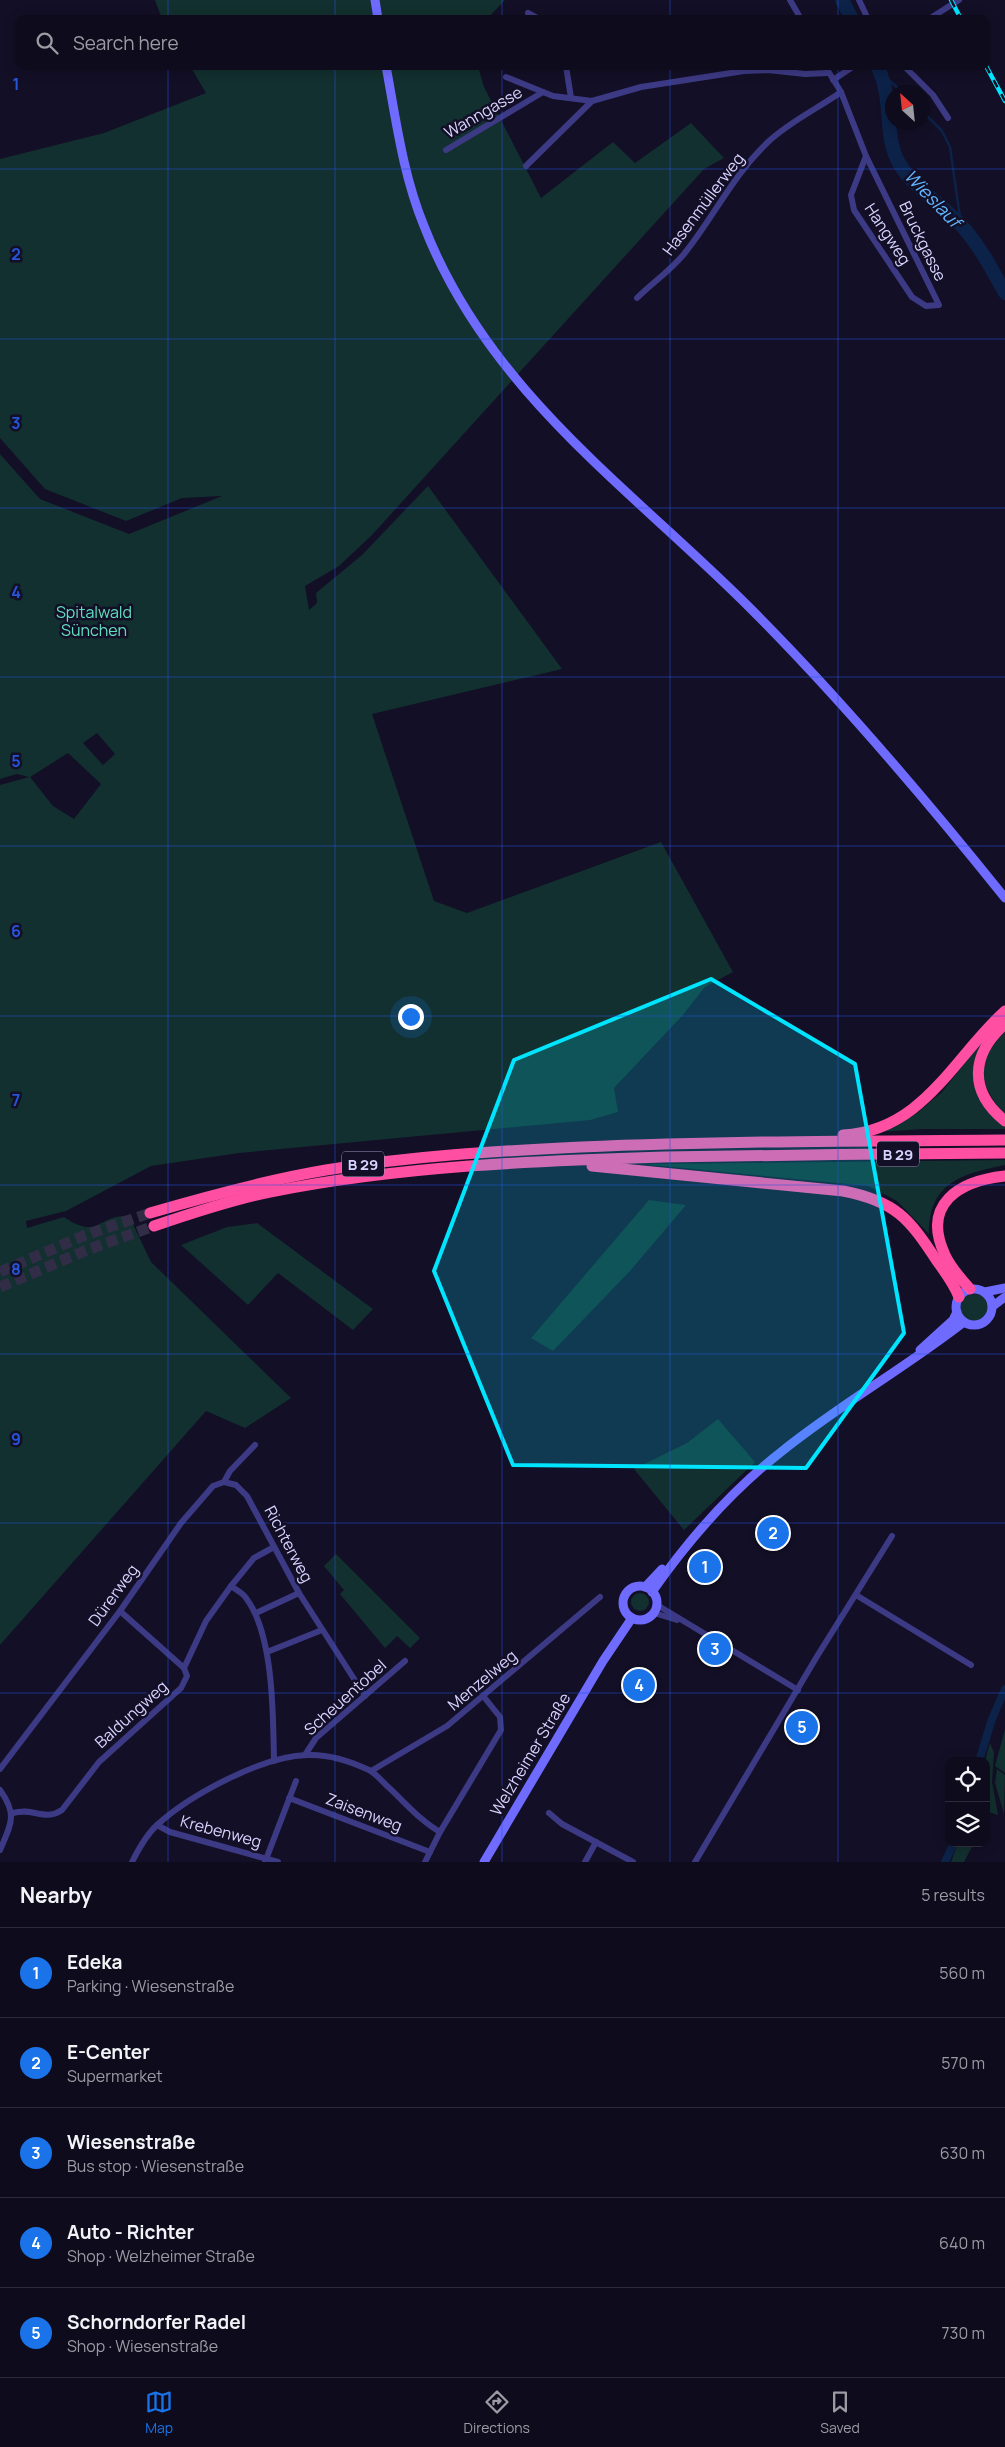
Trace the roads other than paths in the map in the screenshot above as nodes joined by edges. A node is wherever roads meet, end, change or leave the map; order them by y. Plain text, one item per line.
1 (375, 0) edge
2 (790, 0) edge
3 (858, 0) edge
4 (959, 0) edge
5 (528, 13) dead end
6 (377, 15) edge
7 (532, 15) edge
8 (799, 15) edge
9 (866, 15) edge
10 (935, 15) edge
11 (387, 70) edge
12 (567, 70) edge
13 (826, 70) edge
14 (848, 70) edge
15 (908, 70) edge
16 (506, 77) dead end
17 (832, 80) junction
18 (543, 92) junction
19 (841, 92) junction
20 (571, 98) junction
21 (592, 101) junction
22 (948, 118) dead end
23 (446, 150) dead end
24 (866, 156) junction
25 (526, 166) dead end
26 (637, 298) dead end
27 (939, 305) joint
28 (1005, 898) edge
29 (1005, 1011) edge
30 (1005, 1024) edge
31 (1005, 1121) edge
32 (1005, 1140) edge
33 (804, 1142) junction
34 (1005, 1153) edge
35 (566, 1160) junction
36 (1005, 1176) edge
37 (150, 1214) tunnel mouth
38 (154, 1226) tunnel mouth
39 (1005, 1288) edge
40 (970, 1289) junction
41 (985, 1292) junction
42 (959, 1297) junction
43 (1005, 1297) edge
44 (992, 1306) junction
45 (957, 1312) junction
46 (964, 1322) junction
47 (915, 1356) junction
48 (255, 1445) dead end
49 (224, 1482) junction
50 (892, 1536) dead end
51 (274, 1547) junction
52 (231, 1586) junction
53 (648, 1590) junction
54 (299, 1593) junction
55 (856, 1595) junction
56 (600, 1597) dead end
57 (655, 1609) junction
58 (120, 1610) junction
59 (256, 1614) junction
60 (629, 1616) junction
61 (322, 1630) junction
62 (267, 1652) junction
63 (405, 1661) dead end
64 (971, 1665) dead end
65 (184, 1668) junction
66 (798, 1690) junction
67 (365, 1696) junction
68 (484, 1697) junction
69 (304, 1755) junction
70 (274, 1761) junction
71 (0, 1769) edge
72 (371, 1771) junction
73 (296, 1781) dead end
74 (0, 1790) edge
75 (289, 1798) junction
76 (549, 1812) dead end
77 (13, 1813) junction
78 (157, 1825) junction
79 (440, 1832) junction
80 (596, 1842) junction
81 (0, 1850) edge
82 (430, 1852) junction
83 (266, 1860) edge
84 (132, 1862) edge
85 (278, 1862) edge
86 (425, 1862) edge
87 (484, 1862) edge
88 (585, 1862) edge
89 (633, 1862) edge
90 (695, 1862) edge

1 - 6 main road
2 - 8 street
3 - 9 street
4 - 10 street
5 - 7 street
11 - 28 main road
12 - 20 street
13 - 17 street, Bruckgasse
13 - 21 street, Wanngasse
14 - 17 street
15 - 22 street
16 - 18 street
17 - 19 street, Bruckgasse
18 - 20 street, Wanngasse
18 - 23 street, Wanngasse
19 - 24 street, Bruckgasse
19 - 26 street, Hasenmüllerweg
20 - 21 street, Wanngasse
21 - 25 street, Wanngasse
24 - 27 street, Bruckgasse
24 - 27 street, Hangweg
29 - 33 highway
30 - 31 highway
32 - 33 highway, B 29
33 - 37 highway, B 29
34 - 35 highway, B 29
35 - 38 highway, B 29
35 - 42 highway
36 - 40 highway
39 - 41 main road
40 - 41 main road
40 - 42 main road
41 - 44 main road
42 - 45 main road
43 - 44 main road
44 - 46 main road
45 - 46 main road
45 - 47 main road
46 - 47 main road
47 - 53 main road
48 - 49 street, Dürerweg
49 - 51 street, Richterweg
49 - 58 street, Dürerweg
50 - 55 street
51 - 52 street, Baldungweg
51 - 54 street, Richterweg
52 - 59 street
52 - 65 street, Baldungweg
53 - 57 main road
53 - 60 main road
54 - 59 street
54 - 61 street, Richterweg
55 - 64 street
55 - 66 street
56 - 68 street, Menzelweg
57 - 60 main road
57 - 66 street
58 - 65 street
58 - 71 street, Dürerweg
59 - 62 street
60 - 87 main road, Welzheimer Straße
61 - 62 street
61 - 67 street, Richterweg
62 - 70 street
63 - 67 street, Scheuentobel
65 - 77 street, Baldungweg
66 - 90 street
67 - 69 street, Scheuentobel
68 - 72 street, Menzelweg
68 - 79 street
69 - 70 street
69 - 72 street
70 - 78 street
72 - 79 street
73 - 75 street
74 - 77 street
75 - 82 street, Zaisenweg
75 - 83 street
76 - 80 street
77 - 81 street
78 - 83 street, Krebenweg
78 - 84 street
79 - 82 street
80 - 88 street
80 - 89 street
82 - 86 street
83 - 85 street, Krebenweg

